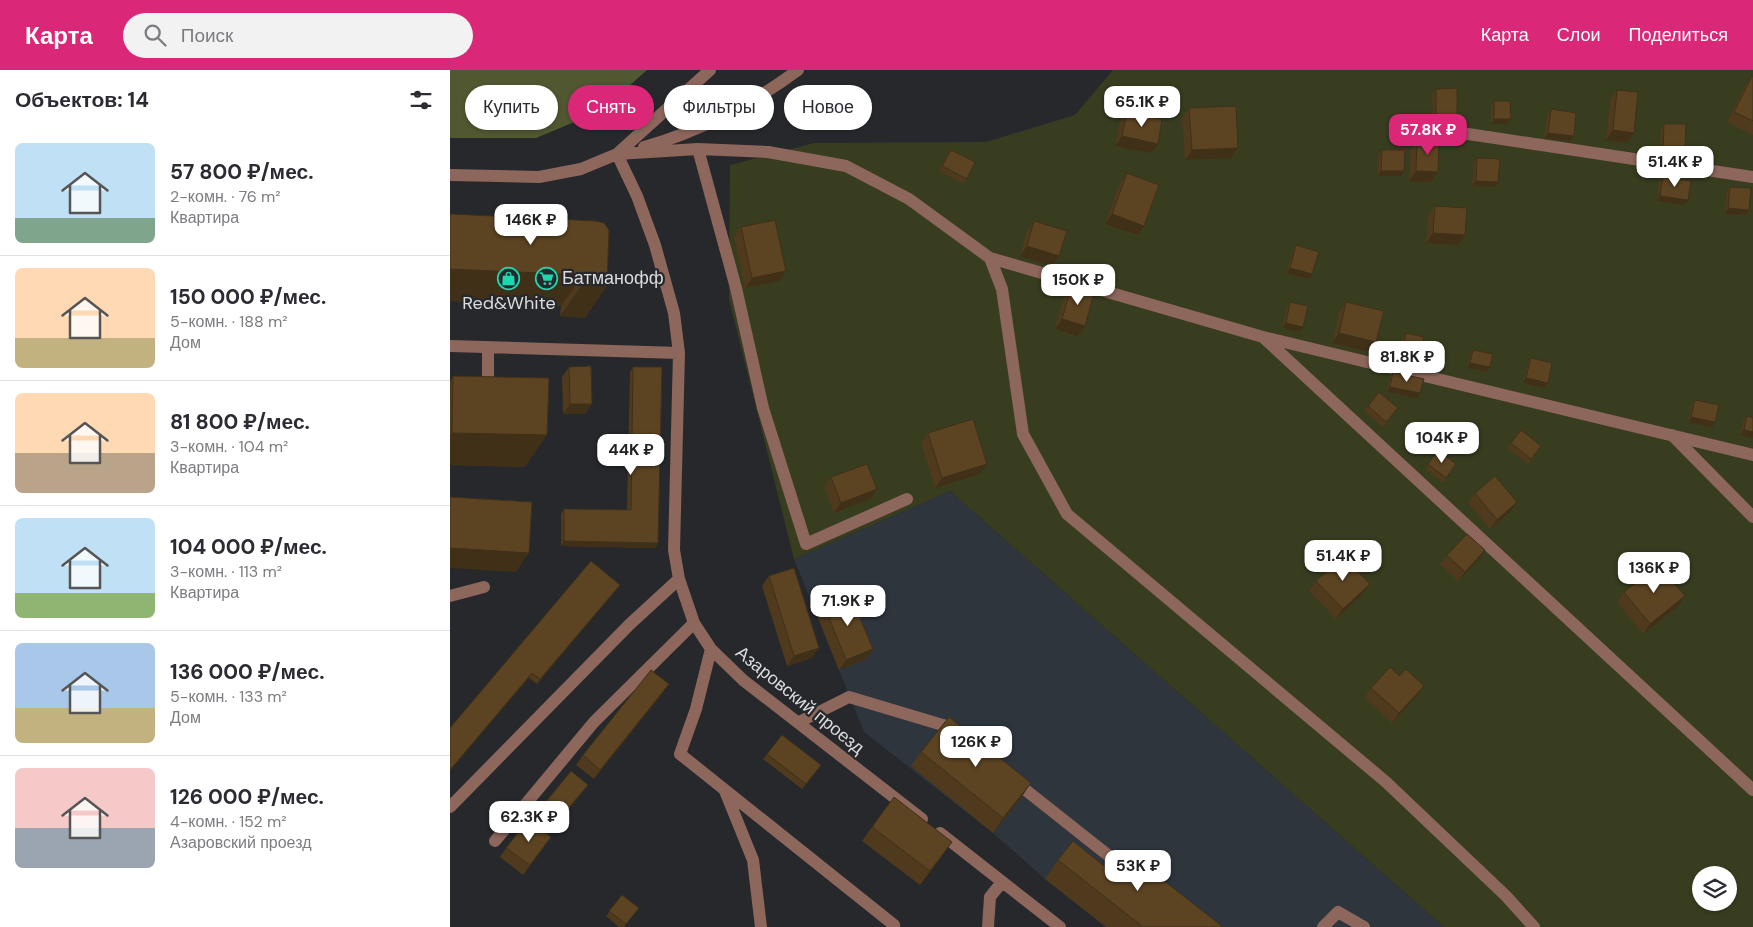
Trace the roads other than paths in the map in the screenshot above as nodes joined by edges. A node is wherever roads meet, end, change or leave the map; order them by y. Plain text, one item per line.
1 (710, 70) edge
2 (798, 70) edge
3 (1455, 132) dead end
4 (698, 149) junction
5 (617, 154) junction
6 (450, 175) edge
7 (1753, 177) edge
8 (990, 258) junction
9 (1263, 337) junction
10 (450, 346) edge
11 (488, 348) junction
12 (679, 353) junction
13 (488, 396) edge
14 (1672, 435) junction
15 (1753, 455) edge
16 (907, 499) dead end
17 (1753, 517) edge
18 (679, 579) junction
19 (484, 588) dead end
20 (450, 596) edge
21 (694, 623) junction
22 (711, 649) junction
23 (799, 722) junction
24 (969, 744) edge
25 (999, 769) edge
26 (724, 789) junction
27 (1753, 790) edge
28 (450, 807) edge
29 (495, 841) dead end
30 (1002, 882) junction
31 (1146, 882) edge
32 (761, 927) edge
33 (893, 927) edge
34 (988, 927) edge
35 (1060, 927) edge
36 (1323, 927) edge
37 (1364, 927) edge
38 (1534, 927) edge

1 - 5 street
2 - 5 street
3 - 7 street
4 - 5 street
4 - 8 street
4 - 16 street
5 - 6 street
5 - 12 street, Азаровский проезд
8 - 9 street
8 - 38 street
9 - 14 street
9 - 27 street
10 - 11 street
11 - 12 street
11 - 13 street
12 - 18 street, Азаровский проезд
14 - 15 street
14 - 17 street
18 - 21 street, Азаровский проезд
18 - 28 street
19 - 20 street
21 - 22 street, Азаровский проезд
21 - 29 street
22 - 23 street, Азаровский проезд
22 - 26 street
23 - 24 street
23 - 30 street, Азаровский проезд
25 - 31 street
26 - 32 street
26 - 33 street
30 - 34 street
30 - 35 street, Азаровский проезд
36 - 37 street

